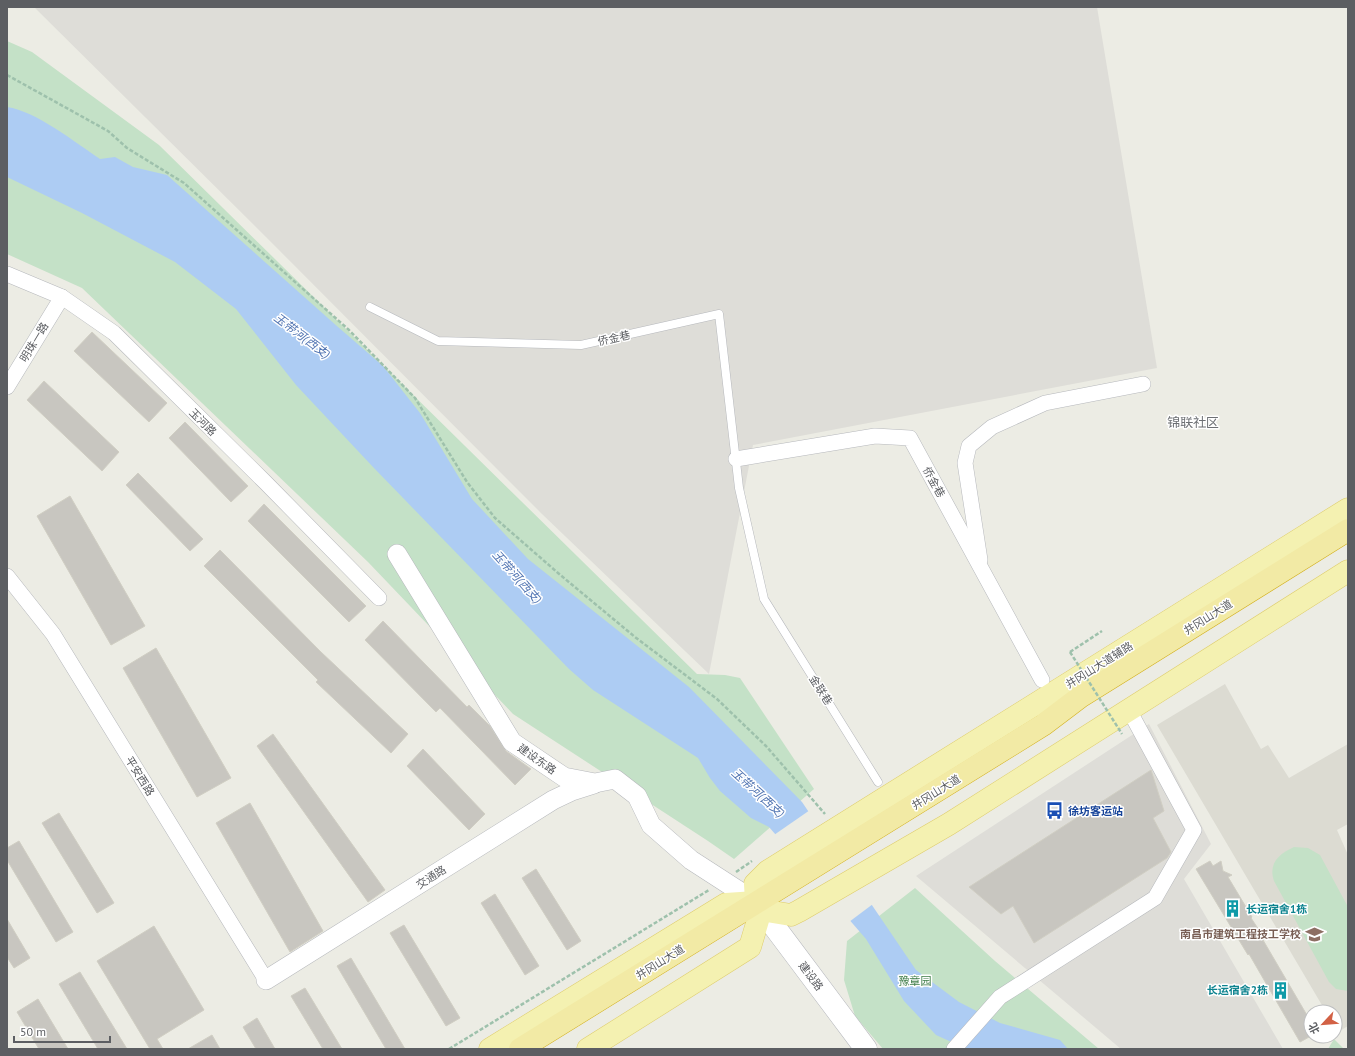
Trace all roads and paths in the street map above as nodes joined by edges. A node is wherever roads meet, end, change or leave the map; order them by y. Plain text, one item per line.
1 (7, 75) edge
2 (7, 274) edge
3 (62, 297) junction
4 (370, 307) dead end
5 (1143, 384) dead end
6 (7, 387) edge
7 (736, 459) junction
8 (1348, 509) edge
9 (1348, 530) edge
10 (1348, 542) edge
11 (397, 554) dead end
12 (982, 570) junction
13 (1348, 571) edge
14 (7, 576) edge
15 (379, 598) dead end
16 (764, 599) joint
17 (1102, 631) dead end
18 (1042, 680) dead end
19 (1129, 710) junction
20 (1122, 734) dead end
21 (601, 782) junction
22 (878, 782) dead end
23 (826, 814) dead end
24 (852, 851) junction
25 (763, 864) junction
26 (723, 881) junction
27 (758, 906) junction
28 (266, 980) joint
29 (449, 1049) edge
30 (490, 1049) edge
31 (520, 1049) edge
32 (542, 1049) edge
33 (588, 1049) edge
34 (866, 1049) edge
35 (954, 1049) edge

1 - 23 path
2 - 3 street, 玉河路
3 - 6 street, 明珠一路
3 - 15 street, 玉河路
4 - 7 lane, 侨金巷
5 - 12 street
7 - 12 street, 侨金巷
7 - 16 lane, 侨金巷
8 - 25 main road, 井冈山大道辅路
9 - 24 highway, 井冈山大道
10 - 24 highway, 井冈山大道
11 - 21 street, 建设东路
12 - 18 street, 侨金巷
13 - 19 main road
14 - 28 street, 平安西路
16 - 22 lane, 金联巷
17 - 20 path, bridge
19 - 27 main road
19 - 35 street
21 - 26 street, 建设东路
21 - 28 street, 交通路
24 - 27 highway, 井冈山大道
25 - 26 path
25 - 27 main road, 井冈山大道辅路
26 - 27 street, 建设东路
26 - 29 path
27 - 30 main road
27 - 31 highway, 井冈山大道
27 - 32 highway, 井冈山大道
27 - 33 main road, 井冈山大道辅路
27 - 34 main road, 建设路

